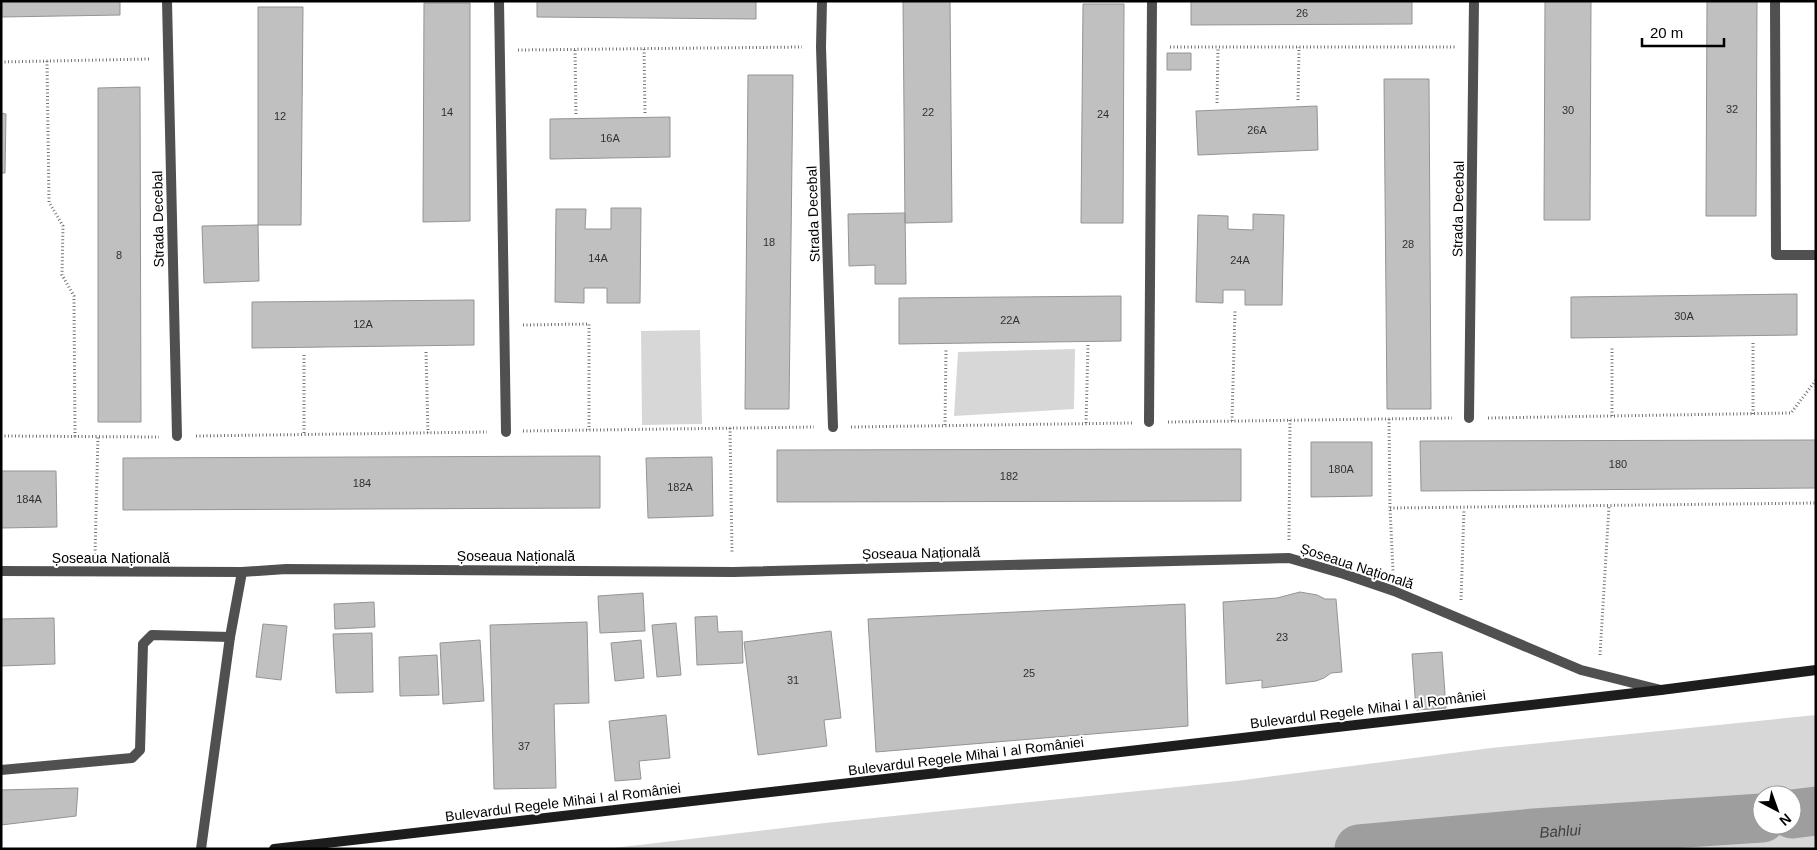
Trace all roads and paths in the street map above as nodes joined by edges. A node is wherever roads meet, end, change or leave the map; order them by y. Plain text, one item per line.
1 (167, 1) edge
2 (499, 1) edge
3 (822, 1) edge
4 (1152, 1) edge
5 (1474, 1) edge
6 (1775, 1) edge
7 (1152, 46) junction
8 (821, 47) junction
9 (1218, 47) junction
10 (1299, 47) junction
11 (1474, 48) junction
12 (644, 49) junction
13 (576, 50) junction
14 (500, 51) junction
15 (168, 58) junction
16 (47, 61) junction
17 (1, 62) edge
18 (1298, 100) dead end
19 (1217, 103) dead end
20 (645, 114) dead end
21 (576, 116) dead end
22 (1816, 255) edge
23 (1235, 309) dead end
24 (503, 325) junction
25 (1753, 342) dead end
26 (1088, 345) dead end
27 (1612, 348) dead end
28 (946, 349) dead end
29 (426, 352) dead end
30 (304, 355) dead end
31 (1816, 380) edge
32 (1753, 414) junction
33 (1612, 416) junction
34 (1469, 418) junction
35 (1390, 419) junction
36 (1290, 420) junction
37 (1232, 421) junction
38 (1149, 422) junction
39 (1086, 423) junction
40 (945, 425) junction
41 (833, 427) junction
42 (730, 428) junction
43 (589, 430) junction
44 (506, 432) junction
45 (428, 433) junction
46 (304, 434) junction
47 (1, 436) edge
48 (177, 436) junction
49 (74, 437) junction
50 (98, 437) junction
51 (1816, 503) edge
52 (1609, 506) junction
53 (1390, 508) junction
54 (1464, 508) junction
55 (1289, 558) junction
56 (1, 571) edge
57 (94, 571) junction
58 (242, 572) junction
59 (733, 572) junction
60 (1394, 591) junction
61 (1460, 619) junction
62 (230, 637) junction
63 (1816, 670) edge
64 (1599, 674) junction
65 (1661, 690) junction
66 (1, 770) edge
67 (201, 849) edge
68 (274, 849) edge

1 - 15 street, Strada Decebal
2 - 14 street
3 - 8 street, Strada Decebal
4 - 7 street
5 - 11 street, Strada Decebal
6 - 22 street
7 - 9 path
7 - 38 street
8 - 12 path
8 - 41 street, Strada Decebal
9 - 10 path
9 - 19 path
10 - 11 path
10 - 18 path
11 - 34 street, Strada Decebal
12 - 13 path
12 - 20 path
13 - 14 path
13 - 21 path
14 - 24 street
15 - 16 path
15 - 48 street, Strada Decebal
16 - 17 path
16 - 49 path
23 - 37 path
24 - 43 path
24 - 44 street
25 - 32 path
26 - 39 path
27 - 33 path
28 - 40 path
29 - 45 path
30 - 46 path
31 - 32 path
32 - 33 path
33 - 34 path
34 - 35 path
35 - 36 path
35 - 53 path
36 - 37 path
36 - 55 path
37 - 38 path
38 - 39 path
39 - 40 path
40 - 41 path
41 - 42 path
42 - 43 path
42 - 59 path
43 - 44 path
44 - 45 path
45 - 46 path
46 - 48 path
47 - 49 path
48 - 50 path
49 - 50 path
50 - 57 path
51 - 52 path
52 - 54 path
52 - 64 path
53 - 54 path
53 - 60 path
54 - 61 path
55 - 59 street, Șoseaua Națională
55 - 60 street, Șoseaua Națională
56 - 57 street, Șoseaua Națională
57 - 58 street, Șoseaua Națională
58 - 59 street, Șoseaua Națională
58 - 62 street
60 - 61 street, Șoseaua Națională
61 - 64 street, Șoseaua Națională
62 - 66 street
62 - 67 street
63 - 65 main road, Șoseaua Națională
64 - 65 street, Șoseaua Națională
65 - 68 main road, Bulevardul Regele Mihai I al României

